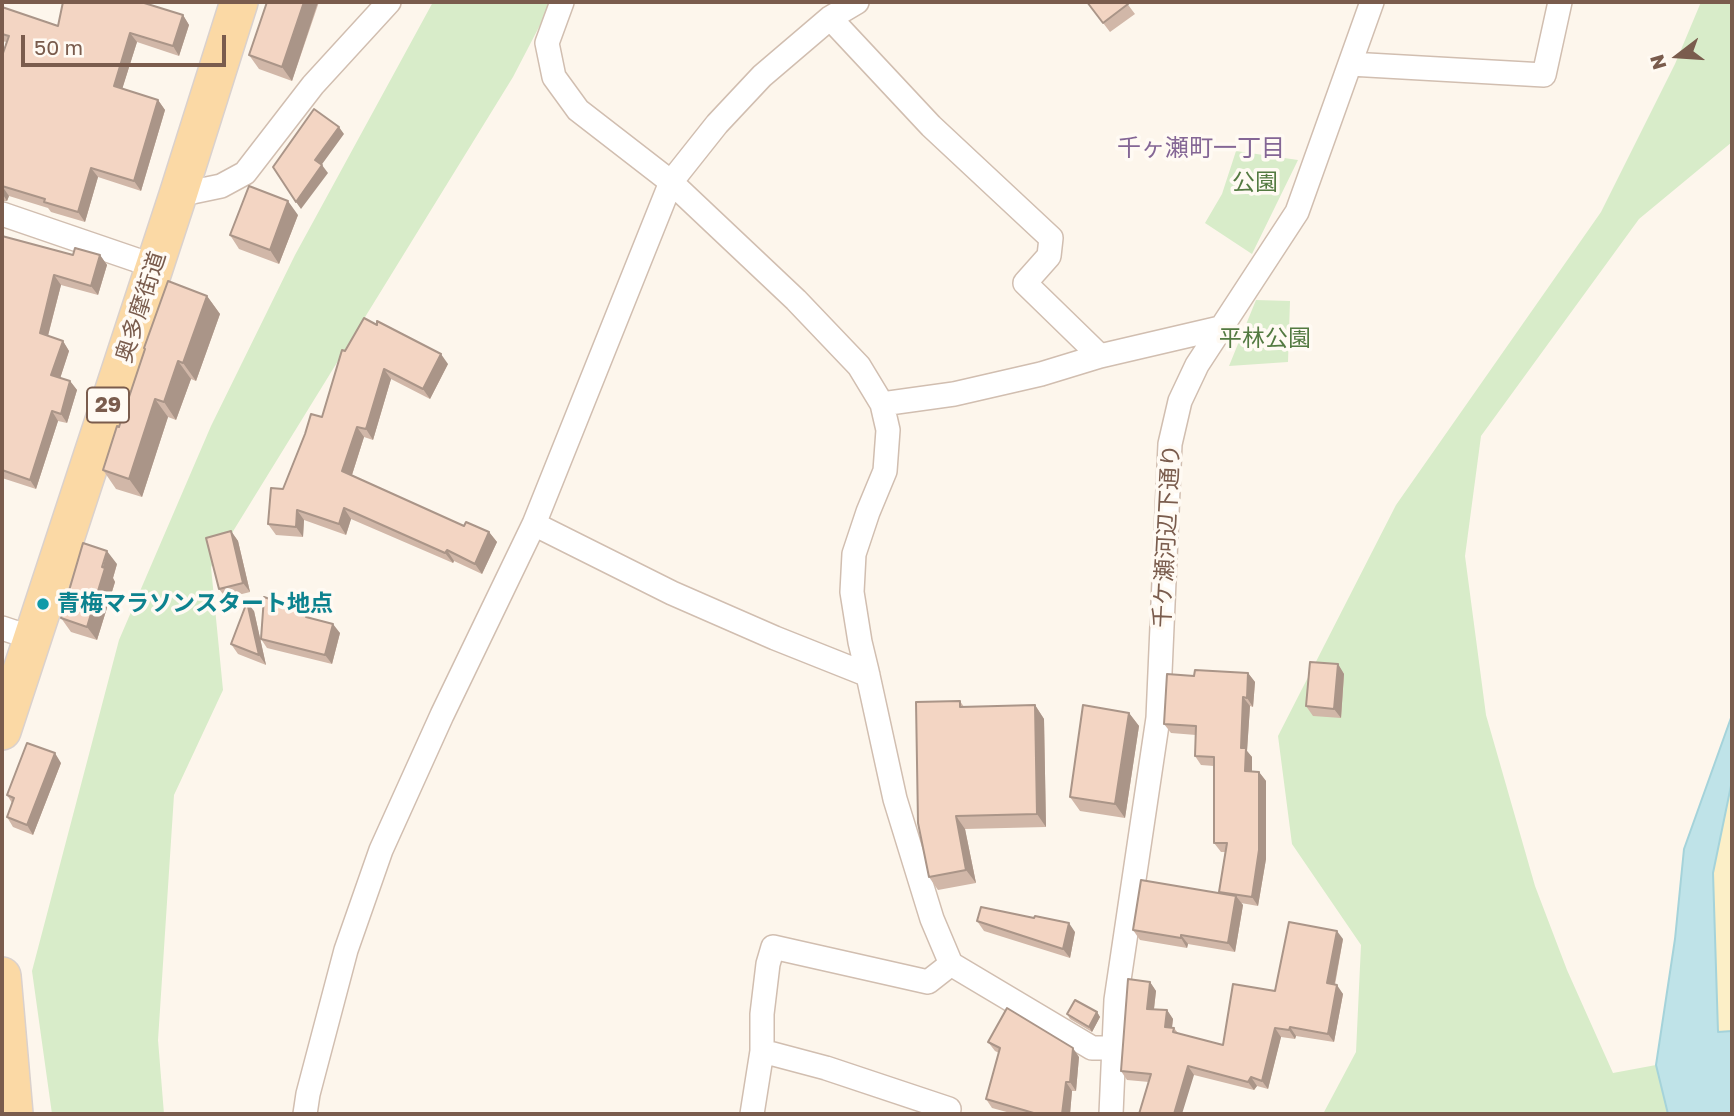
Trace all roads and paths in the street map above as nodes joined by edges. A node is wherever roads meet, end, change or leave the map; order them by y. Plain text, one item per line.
1 (239, 2) edge
2 (389, 2) edge
3 (562, 2) edge
4 (857, 2) edge
5 (1372, 2) edge
6 (1560, 2) edge
7 (830, 18) junction
8 (1350, 64) junction
9 (671, 182) junction
10 (178, 195) junction
11 (2, 214) edge
12 (154, 265) junction
13 (1220, 328) junction
14 (1100, 356) junction
15 (882, 404) junction
16 (534, 524) junction
17 (17, 633) edge
18 (868, 675) junction
19 (2, 731) edge
20 (951, 964) junction
21 (2, 976) edge
22 (1114, 1048) junction
23 (762, 1051) junction
24 (14, 1114) edge
25 (305, 1114) edge
26 (752, 1114) edge
27 (948, 1114) edge
28 (1111, 1114) edge

1 - 10 main road, 奥多摩街道 / 29
2 - 10 street
3 - 9 street
4 - 7 street
5 - 8 street, 千ケ瀬河辺下通り
6 - 8 street
7 - 9 street
7 - 14 street
8 - 13 street, 千ケ瀬河辺下通り
9 - 15 street
9 - 16 street
10 - 12 main road, 奥多摩街道 / 29
11 - 12 street
12 - 17 main road, 奥多摩街道 / 29
13 - 14 street
13 - 22 street, 千ケ瀬河辺下通り
14 - 15 street
15 - 18 street
16 - 18 street
16 - 25 street
17 - 19 main road, 奥多摩街道 / 29
18 - 20 street
20 - 22 street
20 - 23 street
21 - 24 main road
22 - 28 street, 千ケ瀬河辺下通り
23 - 26 street
23 - 27 street

